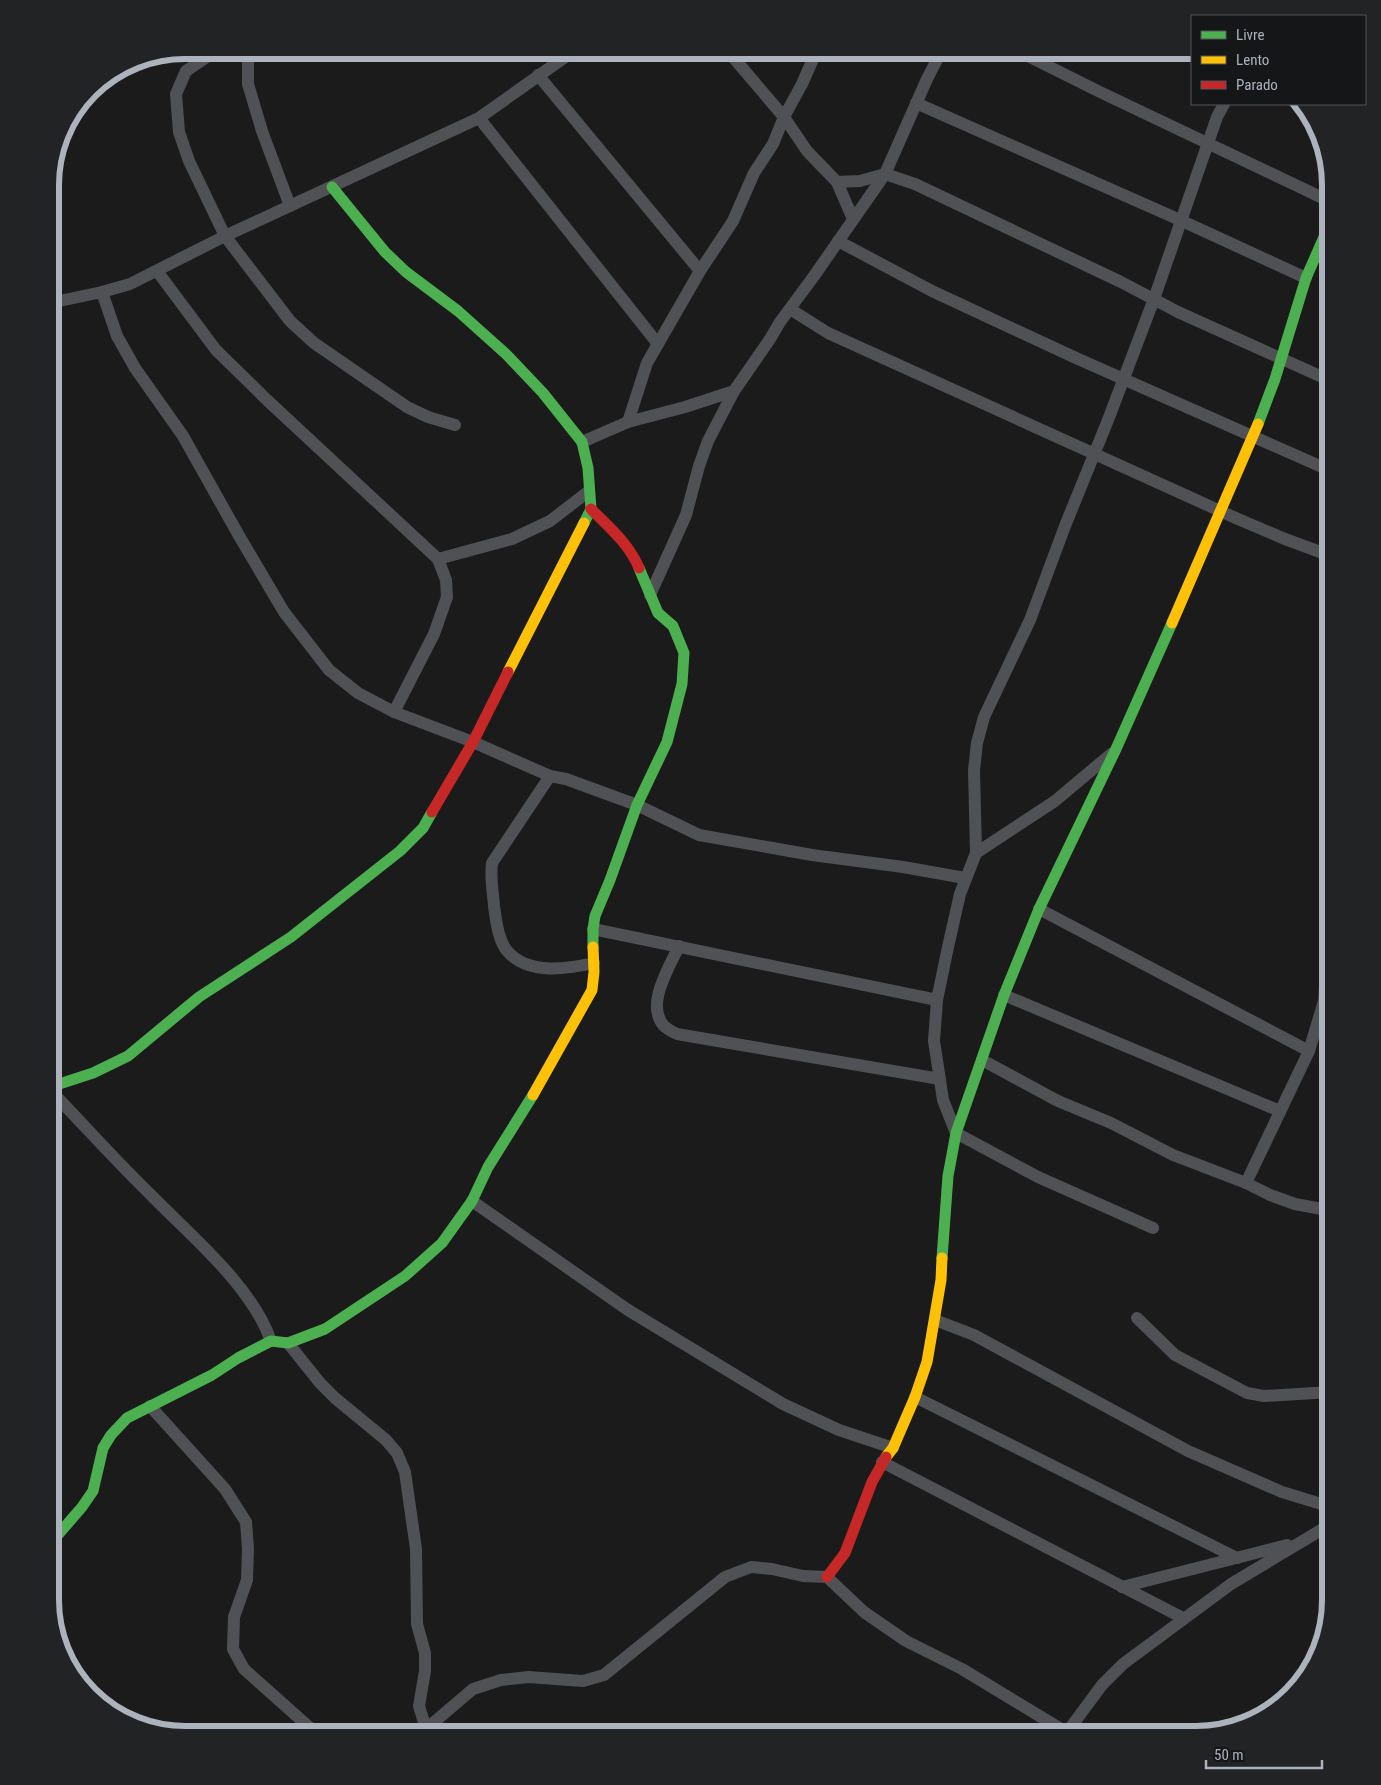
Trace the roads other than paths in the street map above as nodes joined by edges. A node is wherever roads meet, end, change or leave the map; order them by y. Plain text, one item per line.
1 (203, 59) edge
2 (248, 59) edge
3 (562, 59) edge
4 (735, 59) edge
5 (813, 59) edge
6 (938, 59) edge
7 (1034, 59) edge
8 (538, 75) junction
9 (916, 103) junction
10 (1224, 105) edge
11 (784, 117) junction
12 (479, 118) junction
13 (1208, 144) junction
14 (885, 174) junction
15 (837, 182) junction
16 (332, 187) junction
17 (1322, 198) edge
18 (290, 206) junction
19 (853, 219) junction
20 (1180, 220) junction
21 (225, 236) junction
22 (838, 241) junction
23 (1322, 242) edge
24 (157, 271) junction
25 (700, 271) junction
26 (1306, 278) junction
27 (102, 292) junction
28 (1154, 299) junction
29 (59, 301) edge
30 (790, 309) junction
31 (658, 344) junction
32 (1281, 358) junction
33 (1322, 377) edge
34 (1124, 380) junction
35 (734, 391) junction
36 (628, 422) junction
37 (455, 425) dead end
38 (1253, 438) junction
39 (582, 442) junction
40 (1095, 454) junction
41 (1322, 467) edge
42 (589, 492) junction
43 (591, 509) junction
44 (1221, 511) junction
45 (1322, 553) edge
46 (438, 560) junction
47 (650, 595) junction
48 (394, 712) junction
49 (473, 742) junction
50 (1116, 749) junction
51 (550, 776) junction
52 (637, 805) junction
53 (976, 853) junction
54 (965, 878) junction
55 (1039, 909) junction
56 (594, 929) junction
57 (679, 946) junction
58 (594, 963) junction
59 (1004, 995) junction
60 (937, 1000) junction
61 (1322, 1008) edge
62 (1309, 1051) junction
63 (982, 1060) junction
64 (940, 1079) junction
65 (59, 1086) edge
66 (59, 1098) edge
67 (1280, 1111) junction
68 (956, 1133) junction
69 (1246, 1183) junction
70 (472, 1201) junction
71 (1322, 1209) edge
72 (1153, 1228) dead end
73 (1137, 1318) dead end
74 (935, 1320) junction
75 (271, 1341) junction
76 (288, 1343) junction
77 (1322, 1393) edge
78 (915, 1397) junction
79 (150, 1406) junction
80 (893, 1448) junction
81 (882, 1462) junction
82 (1322, 1504) edge
83 (1322, 1530) edge
84 (59, 1534) edge
85 (1307, 1540) junction
86 (1237, 1558) junction
87 (827, 1577) junction
88 (1122, 1587) junction
89 (1183, 1618) junction
90 (308, 1726) edge
91 (421, 1726) edge
92 (428, 1726) edge
93 (1055, 1726) edge
94 (1071, 1726) edge

1 - 21 street
2 - 18 street
3 - 8 street
4 - 11 street
5 - 11 street
6 - 9 street
7 - 13 street
8 - 12 street
8 - 25 street
9 - 14 street
9 - 20 street
10 - 13 street
11 - 15 street
11 - 25 street
12 - 16 street
12 - 31 street
13 - 17 street
13 - 20 street
14 - 15 street
14 - 19 street
14 - 28 street
15 - 19 street
16 - 18 street
16 - 39 street
18 - 21 street
19 - 22 street
20 - 26 street
20 - 28 street
21 - 24 street
21 - 37 street
22 - 30 street
22 - 34 street
23 - 26 street
24 - 27 street
24 - 46 street
25 - 31 street
26 - 32 street
27 - 29 street
27 - 48 street
28 - 32 street
28 - 34 street
30 - 35 street
30 - 40 street
31 - 36 street
32 - 33 street
32 - 38 street
34 - 38 street
34 - 40 street
35 - 36 street
35 - 47 street
36 - 39 street
38 - 41 street
38 - 44 street
39 - 42 street
40 - 44 street
40 - 53 street
42 - 43 street
42 - 46 street
43 - 47 street
43 - 49 street
44 - 45 street
44 - 50 street
46 - 48 street
47 - 52 street
48 - 49 street
49 - 51 street
49 - 65 street
50 - 53 street
50 - 55 street
51 - 52 street
51 - 58 street
52 - 54 street
52 - 56 street
53 - 54 street
54 - 60 street
55 - 59 street
55 - 62 street
56 - 57 street
56 - 58 street
57 - 60 street
57 - 64 street
58 - 70 street
59 - 63 street
59 - 67 street
60 - 64 street
61 - 62 street
62 - 67 street
63 - 68 street
63 - 69 street
64 - 68 street
66 - 75 street
67 - 69 street
68 - 72 street
68 - 74 street
69 - 71 street
70 - 76 street
70 - 80 street
73 - 77 street
74 - 78 street
74 - 82 street
75 - 76 street
75 - 79 street
76 - 91 street
78 - 80 street
78 - 86 street
79 - 84 street
79 - 90 street
80 - 81 street
81 - 87 street
81 - 88 street
83 - 85 street
85 - 86 street
85 - 89 street
86 - 88 street
87 - 92 street
87 - 93 street
88 - 89 street
89 - 94 street

